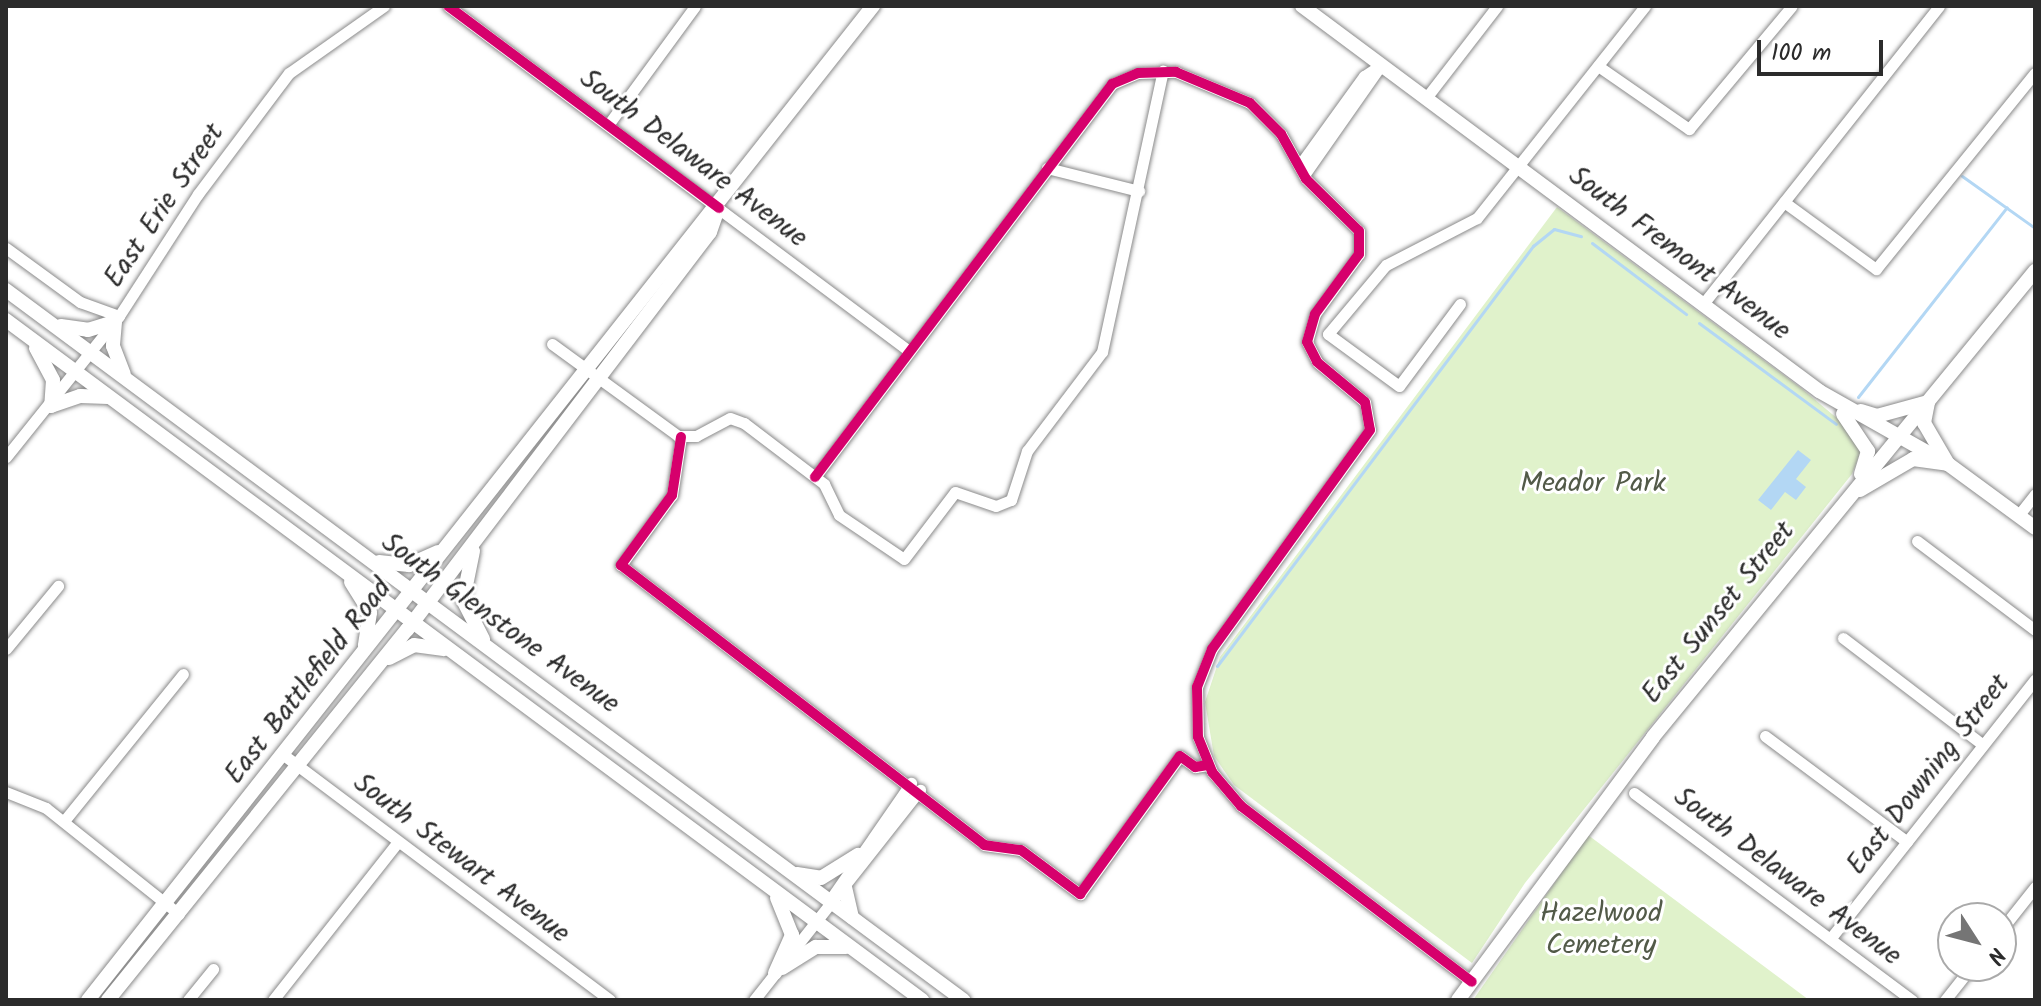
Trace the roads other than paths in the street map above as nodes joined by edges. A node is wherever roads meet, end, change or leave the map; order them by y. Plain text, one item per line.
1 (384, 6) edge
2 (448, 6) edge
3 (695, 6) edge
4 (873, 6) edge
5 (1302, 6) edge
6 (1497, 6) edge
7 (1645, 6) edge
8 (1792, 6) edge
9 (1939, 6) edge
10 (1381, 65) junction
11 (1598, 66) junction
12 (1163, 71) junction
13 (2035, 73) edge
14 (1426, 98) junction
15 (608, 125) junction
16 (1319, 134) junction
17 (1286, 142) junction
18 (1518, 166) junction
19 (1047, 168) junction
20 (1301, 171) junction
21 (1139, 191) junction
22 (1784, 202) junction
23 (719, 208) junction
24 (6, 248) edge
25 (2035, 271) edge
26 (6, 290) edge
27 (1460, 304) dead end
28 (1703, 304) junction
29 (117, 319) junction
30 (6, 320) edge
31 (52, 324) junction
32 (19, 330) junction
33 (552, 344) dead end
34 (909, 351) junction
35 (91, 353) junction
36 (76, 373) junction
37 (592, 374) junction
38 (129, 381) junction
39 (110, 398) junction
40 (1830, 399) junction
41 (1928, 402) junction
42 (51, 406) junction
43 (679, 437) junction
44 (1899, 438) junction
45 (7, 457) edge
46 (1948, 464) junction
47 (815, 477) junction
48 (2035, 494) edge
49 (1849, 496) junction
50 (2018, 516) junction
51 (2035, 528) edge
52 (480, 534) junction
53 (1917, 541) dead end
54 (450, 542) junction
55 (364, 555) junction
56 (345, 571) junction
57 (58, 586) dead end
58 (413, 591) junction
59 (428, 602) junction
60 (398, 611) junction
61 (413, 622) junction
62 (2035, 630) edge
63 (1843, 638) dead end
64 (6, 649) edge
65 (491, 649) junction
66 (451, 650) junction
67 (361, 659) junction
68 (379, 666) junction
69 (183, 674) dead end
70 (2035, 679) edge
71 (1765, 736) dead end
72 (1983, 745) junction
73 (285, 756) junction
74 (1208, 765) junction
75 (298, 766) junction
76 (916, 787) junction
77 (6, 792) edge
78 (1634, 793) dead end
79 (64, 821) junction
80 (398, 842) junction
81 (1907, 842) junction
82 (858, 855) junction
83 (791, 872) junction
84 (757, 878) junction
85 (845, 887) junction
86 (2035, 887) edge
87 (831, 901) junction
88 (167, 904) junction
89 (2017, 910) edge
90 (179, 914) junction
91 (853, 918) junction
92 (816, 921) junction
93 (1830, 939) junction
94 (854, 949) junction
95 (213, 969) dead end
96 (775, 973) junction
97 (1472, 982) junction
98 (1959, 982) edge
99 (88, 1000) edge
100 (108, 1000) edge
101 (188, 1000) edge
102 (273, 1000) edge
103 (610, 1000) edge
104 (754, 1000) edge
105 (922, 1000) edge
106 (963, 1000) edge
107 (1458, 1000) edge
108 (1912, 1000) edge
109 (1945, 1000) edge

1 - 29 street, East Erie Street
2 - 15 street, South Delaware Avenue
3 - 15 street
4 - 23 main road, East Battlefield Road
5 - 10 main road, South Fremont Avenue
6 - 14 street
7 - 11 street
8 - 11 street
9 - 22 street
10 - 14 main road, South Fremont Avenue
10 - 16 street
10 - 20 street
11 - 18 street
12 - 17 street
12 - 19 street
12 - 21 street
13 - 22 street
14 - 18 main road, South Fremont Avenue
15 - 23 street, South Delaware Avenue
16 - 17 street
16 - 20 street
17 - 20 street
18 - 27 street
18 - 28 main road, South Fremont Avenue
19 - 21 street
19 - 34 street
20 - 74 street
21 - 47 street
22 - 28 street
23 - 34 street, South Delaware Avenue
23 - 37 main road, East Battlefield Road
24 - 29 street
25 - 41 main road, East Sunset Street
26 - 31 main road, South Glenstone Avenue
28 - 40 main road, South Fremont Avenue
29 - 31 main road
29 - 35 street, East Erie Street
29 - 38 main road
30 - 32 main road, South Glenstone Avenue
31 - 35 main road, South Glenstone Avenue
32 - 36 main road, South Glenstone Avenue
32 - 42 main road
33 - 37 street
34 - 47 street
35 - 36 street, East Erie Street
35 - 38 main road, South Glenstone Avenue
36 - 39 main road, South Glenstone Avenue
36 - 42 street, East Erie Street
37 - 43 street
37 - 52 main road, East Battlefield Road
37 - 54 main road, East Battlefield Road
38 - 55 main road, South Glenstone Avenue
39 - 42 main road
39 - 56 main road, South Glenstone Avenue
40 - 41 main road
40 - 44 main road, South Fremont Avenue
40 - 49 main road
41 - 44 main road, East Sunset Street
41 - 46 main road
42 - 45 street, East Erie Street
43 - 47 street
43 - 76 street
44 - 46 main road, South Fremont Avenue
44 - 49 main road, East Sunset Street
46 - 49 main road
46 - 50 main road, South Fremont Avenue
48 - 50 street
49 - 97 main road, East Sunset Street
50 - 51 main road, South Fremont Avenue
52 - 59 main road, East Battlefield Road
52 - 65 main road
53 - 62 street
54 - 55 main road
54 - 58 main road, East Battlefield Road
55 - 58 main road, South Glenstone Avenue
56 - 60 main road, South Glenstone Avenue
56 - 67 main road
57 - 64 street
58 - 59 main road, South Glenstone Avenue
58 - 60 main road, East Battlefield Road
59 - 61 main road, East Battlefield Road
59 - 65 main road, South Glenstone Avenue
60 - 61 main road, South Glenstone Avenue
60 - 67 main road, East Battlefield Road
61 - 66 main road, South Glenstone Avenue
61 - 68 main road, East Battlefield Road
63 - 72 street
65 - 83 main road, South Glenstone Avenue
66 - 68 main road
66 - 84 main road, South Glenstone Avenue
67 - 73 main road, East Battlefield Road
68 - 75 main road, East Battlefield Road
69 - 79 street
70 - 72 street, East Downing Street
71 - 81 street
72 - 81 street, East Downing Street
73 - 75 street, South Stewart Avenue
73 - 88 main road, East Battlefield Road
74 - 76 street
74 - 97 street
75 - 80 street, South Stewart Avenue
75 - 90 main road, East Battlefield Road
76 - 82 street
76 - 85 street
77 - 79 street
78 - 93 street, South Delaware Avenue
79 - 88 street
80 - 102 street
80 - 103 street, South Stewart Avenue
81 - 93 street, East Downing Street
82 - 83 main road
82 - 87 street
83 - 87 main road, South Glenstone Avenue
84 - 92 main road, South Glenstone Avenue
84 - 96 main road
85 - 87 street
85 - 91 main road
86 - 89 street
87 - 91 main road, South Glenstone Avenue
87 - 92 street
88 - 90 street
88 - 99 main road, East Battlefield Road
90 - 100 main road, East Battlefield Road
91 - 106 main road, South Glenstone Avenue
92 - 94 main road, South Glenstone Avenue
92 - 96 street
93 - 108 street, South Delaware Avenue
94 - 96 main road
94 - 105 main road, South Glenstone Avenue
95 - 101 street
96 - 104 street
97 - 107 main road, East Sunset Street
98 - 109 street

